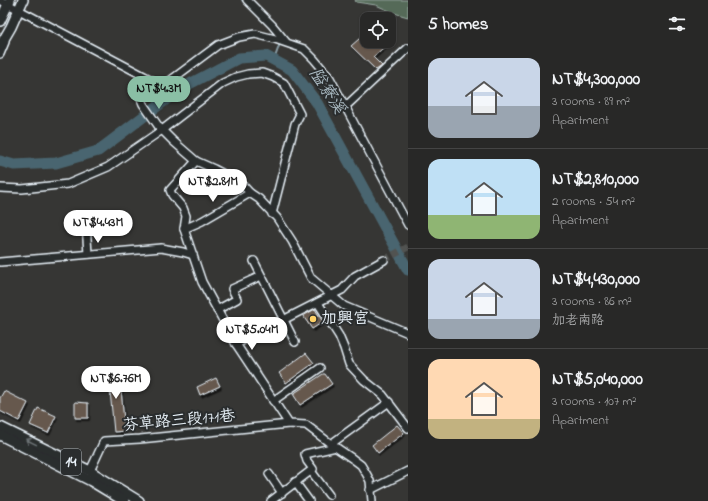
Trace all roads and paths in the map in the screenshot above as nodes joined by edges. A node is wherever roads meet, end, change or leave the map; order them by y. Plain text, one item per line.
1 (23, 0) edge
2 (247, 0) edge
3 (6, 1) edge
4 (19, 10) junction
5 (0, 21) edge
6 (11, 27) junction
7 (286, 42) junction
8 (0, 46) edge
9 (408, 48) edge
10 (0, 54) edge
11 (163, 86) junction
12 (345, 107) junction
13 (161, 128) junction
14 (196, 161) junction
15 (0, 188) edge
16 (250, 193) junction
17 (272, 214) junction
18 (86, 223) dead end
19 (408, 225) edge
20 (184, 229) junction
21 (88, 254) junction
22 (193, 255) junction
23 (384, 260) tunnel mouth
24 (254, 261) dead end
25 (0, 262) edge
26 (261, 276) junction
27 (331, 296) junction
28 (318, 303) junction
29 (217, 310) junction
30 (283, 320) junction
31 (408, 333) edge
32 (295, 342) dead end
33 (236, 344) junction
34 (320, 368) dead end
35 (274, 401) junction
36 (388, 402) junction
37 (289, 424) junction
38 (0, 427) edge
39 (408, 428) edge
40 (0, 435) edge
41 (333, 446) junction
42 (90, 471) junction
43 (311, 471) junction
44 (408, 471) edge
45 (269, 474) dead end
46 (296, 482) junction
47 (370, 490) junction
48 (282, 493) junction
49 (329, 496) dead end
50 (124, 501) edge
51 (139, 501) edge
52 (270, 501) edge
53 (309, 501) edge
54 (372, 501) edge

1 - 4 main road
2 - 7 street
3 - 4 street
3 - 5 main road
4 - 6 main road
4 - 11 street
6 - 8 main road
6 - 10 street
7 - 11 street
7 - 12 street
9 - 12 street
11 - 13 street
12 - 19 street
13 - 14 street
13 - 15 street
13 - 17 street
14 - 16 street
14 - 20 street
16 - 17 street
16 - 20 street
17 - 27 street
18 - 21 street
20 - 22 street
21 - 22 street
21 - 25 street
22 - 29 street
23 - 27 street
24 - 26 street
26 - 29 street
26 - 30 street
27 - 28 street
27 - 31 street
28 - 30 street
28 - 36 street
29 - 33 street
30 - 32 street
30 - 33 street
33 - 35 street
34 - 35 street
35 - 37 street
36 - 39 street
36 - 41 street
37 - 41 street
37 - 42 street, 芬草路三段171巷
42 -> 38 main road, 14
40 - 50 main road, 14
41 - 43 street
41 - 47 street
42 - 51 main road, 14
43 - 46 street
43 - 49 street
44 - 47 street
45 - 48 street
46 - 48 street
46 - 53 street
47 - 54 street
48 - 52 street

